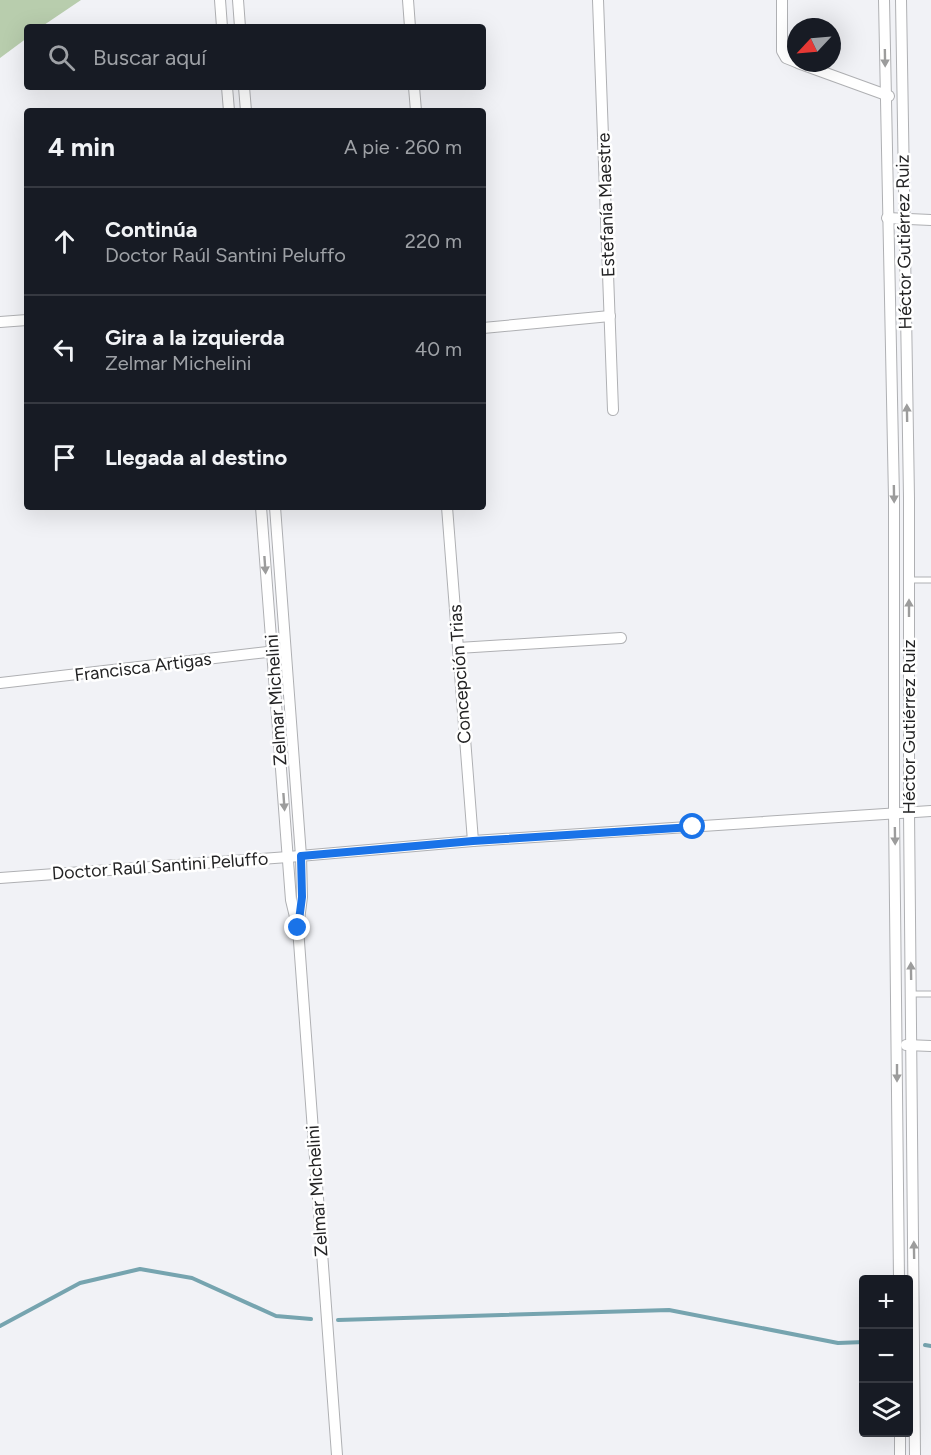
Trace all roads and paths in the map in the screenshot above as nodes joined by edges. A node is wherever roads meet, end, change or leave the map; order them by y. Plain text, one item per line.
1 (219, 0) edge
2 (238, 0) edge
3 (408, 0) edge
4 (598, 0) edge
5 (782, 0) edge
6 (884, 0) edge
7 (901, 0) edge
8 (222, 24) edge
9 (240, 24) edge
10 (410, 24) edge
11 (787, 58) edge
12 (821, 72) edge
13 (227, 90) edge
14 (244, 90) edge
15 (414, 90) edge
16 (885, 96) junction
17 (901, 99) junction
18 (229, 108) edge
19 (246, 108) edge
20 (416, 108) edge
21 (887, 218) junction
22 (903, 218) junction
23 (931, 220) edge
24 (610, 316) junction
25 (24, 320) edge
26 (0, 322) edge
27 (486, 328) edge
28 (613, 410) dead end
29 (261, 510) edge
30 (275, 510) edge
31 (447, 510) edge
32 (909, 580) junction
33 (931, 580) edge
34 (621, 638) dead end
35 (458, 648) junction
36 (286, 651) junction
37 (272, 652) junction
38 (0, 683) edge
39 (909, 811) junction
40 (931, 811) edge
41 (473, 841) junction
42 (301, 856) junction
43 (288, 857) junction
44 (0, 878) edge
45 (298, 928) junction
46 (911, 994) junction
47 (931, 994) edge
48 (912, 1044) junction
49 (897, 1045) junction
50 (931, 1046) edge
51 (899, 1275) edge
52 (900, 1437) edge
53 (337, 1455) edge
54 (900, 1455) edge
55 (915, 1455) edge

1 - 8 street
2 - 9 street
3 - 10 street
4 - 24 street, Estefanía Maestre
5 - 11 street
6 -> 16 street, Héctor Gutiérrez Ruiz
7 - 17 street, Héctor Gutiérrez Ruiz
12 - 16 street
13 - 18 street
14 - 19 street
15 - 20 street
16 - 17 street
16 - 21 street, Héctor Gutiérrez Ruiz
17 - 22 street, Héctor Gutiérrez Ruiz
21 - 22 street
21 -> 49 street, Héctor Gutiérrez Ruiz
22 - 23 street
32 -> 22 street, Héctor Gutiérrez Ruiz
24 - 27 street
24 - 28 street, Estefanía Maestre
25 - 26 street
29 -> 37 street, Zelmar Michelini
30 - 36 street, Zelmar Michelini
31 - 35 street, Concepción Trias
32 - 33 lane
39 -> 32 street, Héctor Gutiérrez Ruiz
34 - 35 street
35 - 41 street, Concepción Trias
36 - 37 street, Francisca Artigas
36 - 42 street, Zelmar Michelini
37 - 38 street, Francisca Artigas
37 -> 43 street, Zelmar Michelini
39 - 40 street, Doctor Raúl Santini Peluffo
39 - 41 street, Doctor Raúl Santini Peluffo
46 -> 39 street, Héctor Gutiérrez Ruiz
41 - 42 street, Doctor Raúl Santini Peluffo
42 - 43 street, Doctor Raúl Santini Peluffo
42 - 45 street, Zelmar Michelini
43 - 44 street, Doctor Raúl Santini Peluffo
43 - 45 street, Zelmar Michelini
45 - 53 street, Zelmar Michelini
46 - 47 lane
46 - 48 street, Héctor Gutiérrez Ruiz
48 - 49 street
48 - 50 street
55 -> 48 street, Héctor Gutiérrez Ruiz
49 -> 51 street, Héctor Gutiérrez Ruiz
52 - 54 street

